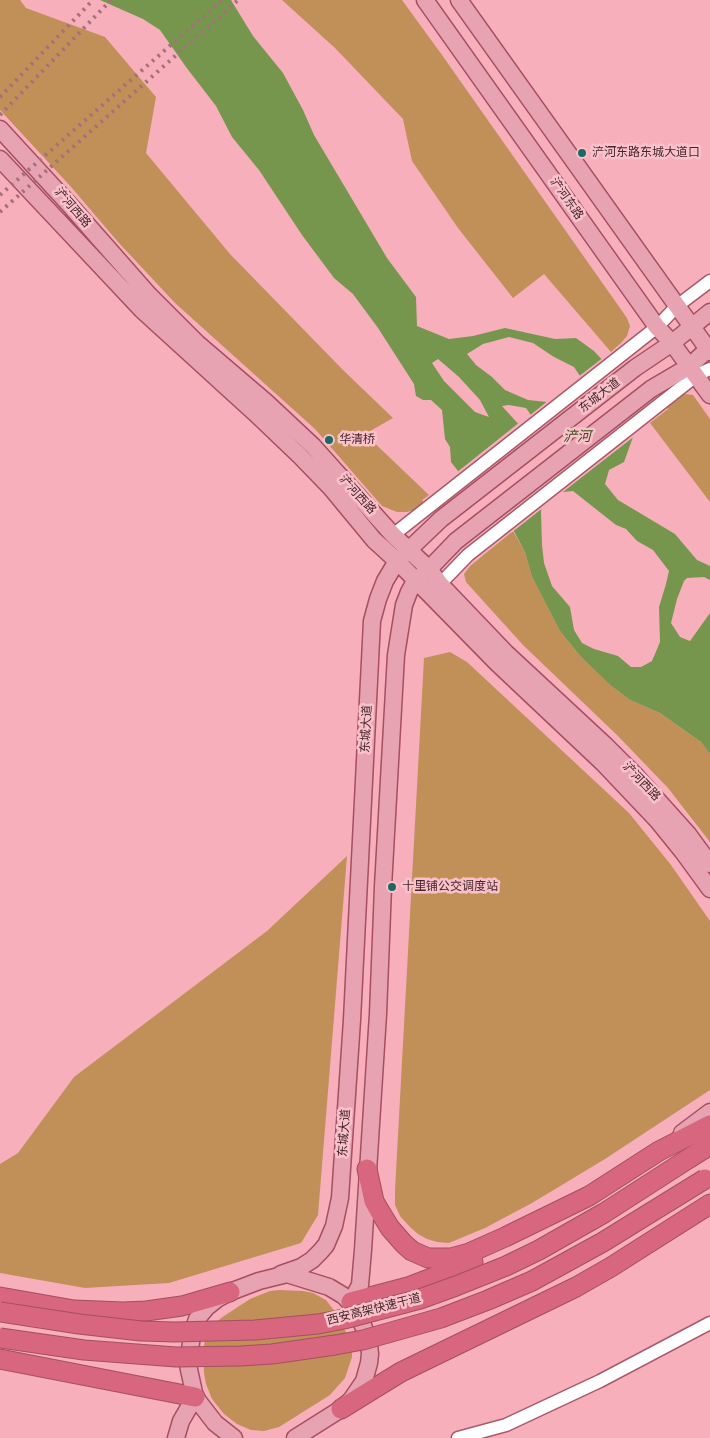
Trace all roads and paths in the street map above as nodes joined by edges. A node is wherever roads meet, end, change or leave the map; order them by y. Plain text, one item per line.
1 (425, 0) edge
2 (460, 0) edge
3 (0, 129) edge
4 (0, 159) edge
5 (710, 281) edge
6 (677, 306) junction
7 (710, 312) edge
8 (693, 326) junction
9 (657, 327) junction
10 (672, 342) junction
11 (710, 349) edge
12 (699, 370) edge
13 (710, 395) edge
14 (392, 535) junction
15 (404, 556) junction
16 (429, 569) junction
17 (415, 581) junction
18 (440, 584) junction
19 (710, 864) edge
20 (710, 889) edge
21 (710, 1112) edge
22 (710, 1125) edge
23 (710, 1145) edge
24 (660, 1151) junction
25 (367, 1170) junction
26 (707, 1177) edge
27 (589, 1196) junction
28 (708, 1206) edge
29 (282, 1274) junction
30 (230, 1292) junction
31 (0, 1297) edge
32 (350, 1302) junction
33 (0, 1312) edge
34 (710, 1323) edge
35 (0, 1338) edge
36 (0, 1359) edge
37 (195, 1397) junction
38 (341, 1409) junction
39 (176, 1438) edge
40 (234, 1438) edge
41 (295, 1438) edge
42 (458, 1438) edge

1 - 9 main road, 浐河东路
2 - 6 main road
3 - 14 main road, 浐河西路
4 - 15 main road, 浐河西路
5 - 6 street
6 - 8 main road
6 - 9 street
7 - 8 main road, 东城大道
8 - 10 main road, 东城大道
8 - 11 main road
9 - 10 main road, 浐河东路
9 - 14 street
10 - 12 main road, 浐河东路
10 - 15 main road, 东城大道
11 - 12 main road, 东城大道
12 - 13 main road, 浐河东路
12 - 16 main road, 东城大道
12 - 18 street
14 - 15 main road, 浐河西路
15 - 16 main road, 浐河西路
15 - 17 main road, 浐河西路
15 - 29 main road, 东城大道
16 - 17 main road, 东城大道
16 - 18 main road, 浐河西路
17 - 20 main road, 浐河西路
17 - 25 main road, 东城大道
18 - 19 main road, 浐河西路
21 - 24 main road
22 - 24 highway
23 - 33 highway, 西安高架快速干道, bridge
24 - 27 highway
25 - 27 highway
25 - 32 main road, 东城大道
26 - 35 highway, 西安高架快速干道, bridge
27 - 32 highway
28 - 38 highway
29 - 30 main road, 东城大道
29 - 32 main road
30 - 31 highway
30 - 37 main road, 东城大道
32 - 38 main road
34 - 42 street
36 - 37 highway
37 - 39 main road
37 - 40 main road
38 - 41 main road

